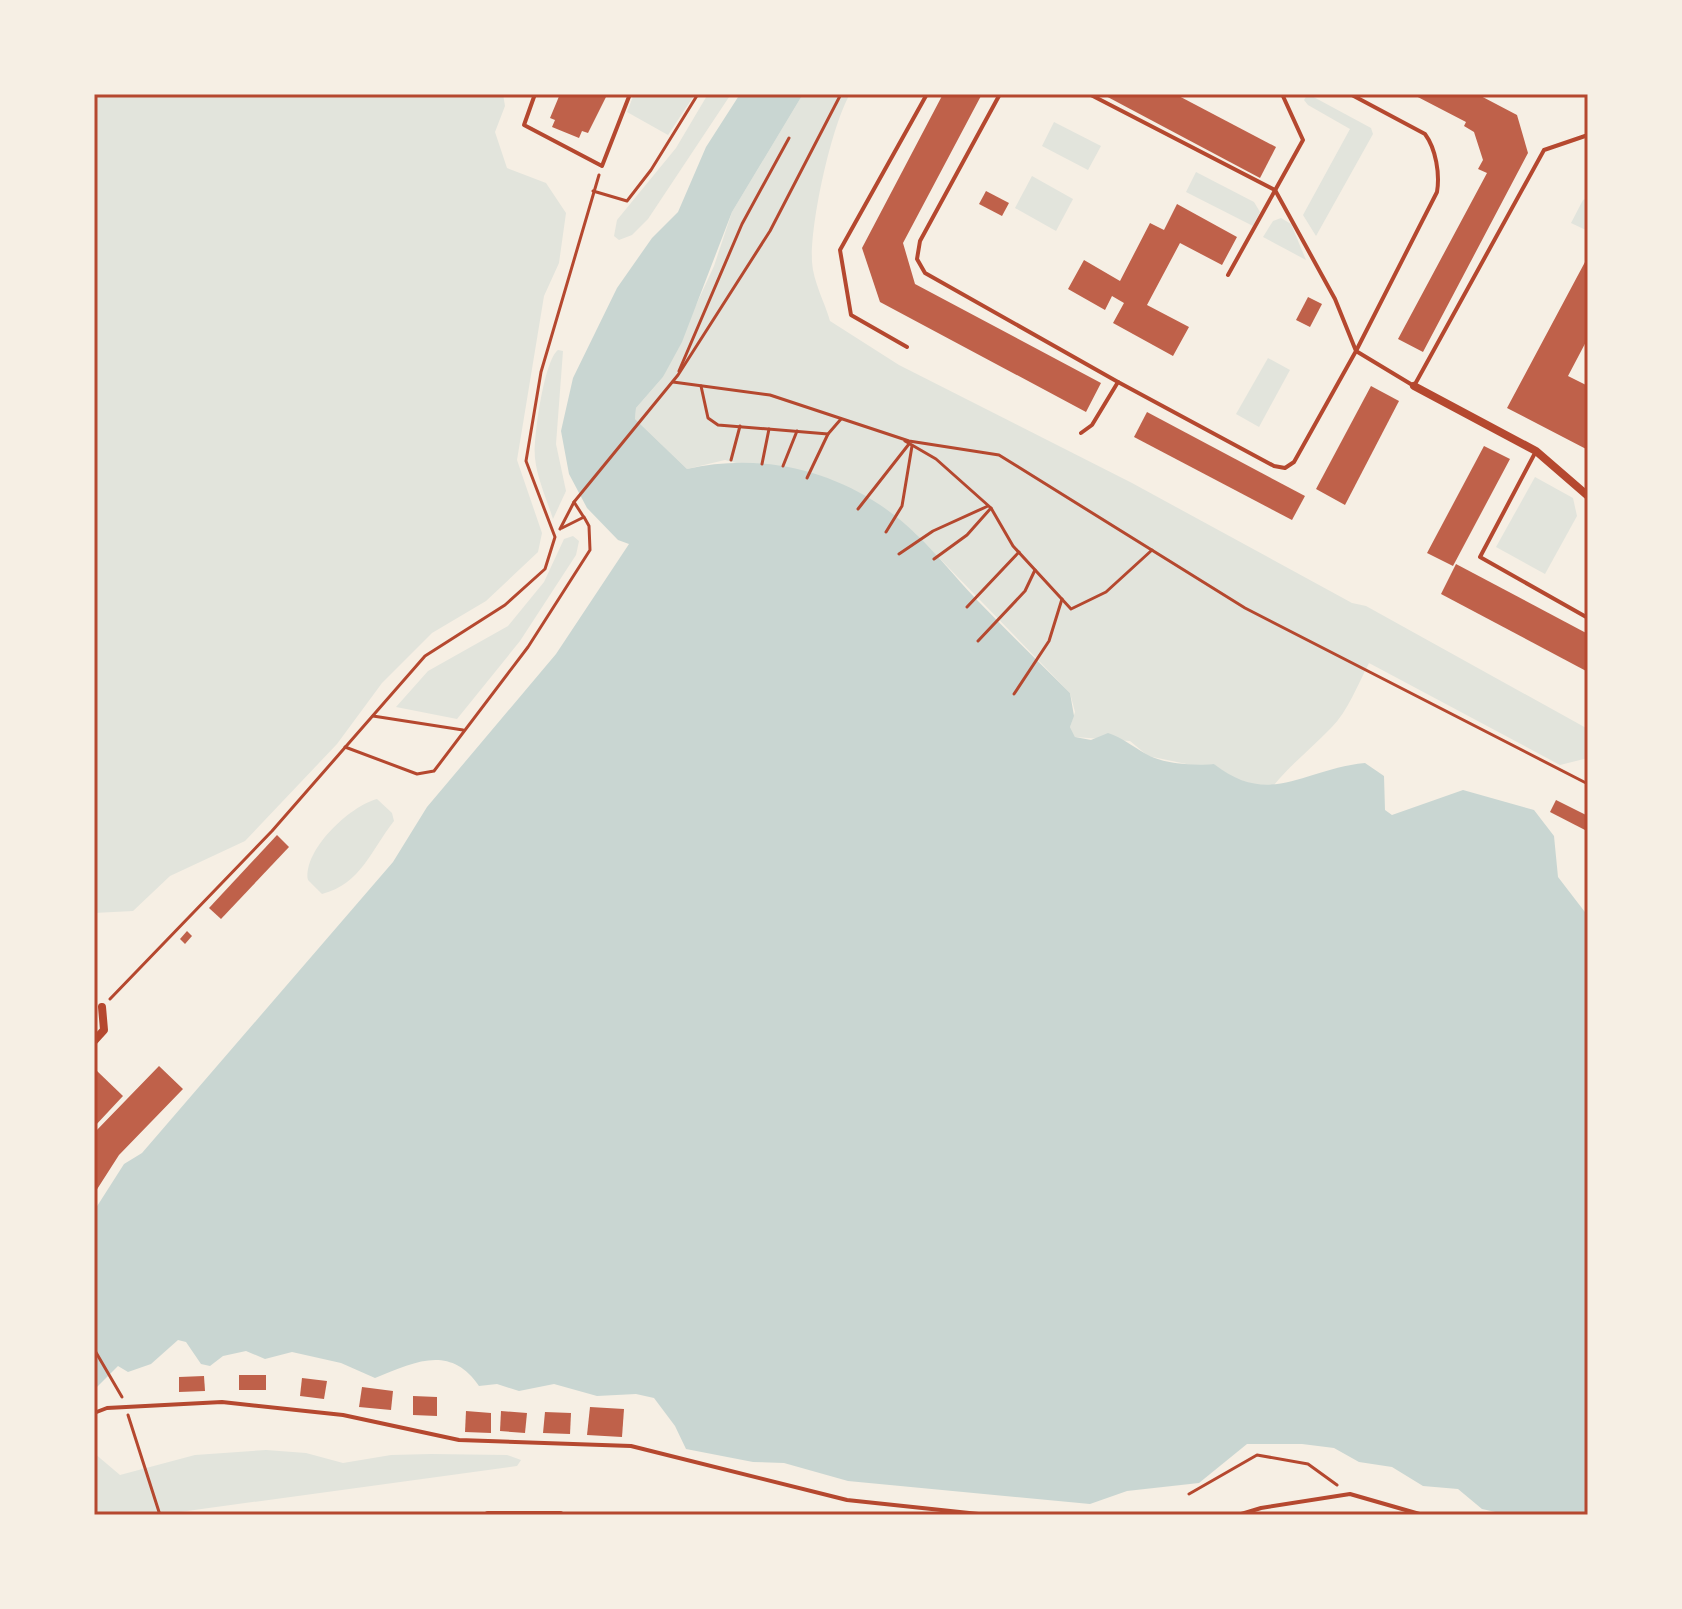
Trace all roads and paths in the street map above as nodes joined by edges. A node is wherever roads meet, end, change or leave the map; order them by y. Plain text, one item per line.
1 (535, 94) edge
2 (630, 94) edge
3 (698, 94) edge
4 (841, 94) edge
5 (927, 94) edge
6 (1000, 94) edge
7 (1089, 94) edge
8 (1282, 94) edge
9 (1350, 94) edge
10 (1588, 135) edge
11 (789, 138) dead end
12 (602, 166) junction
13 (1275, 190) junction
14 (592, 191) junction
15 (1228, 275) dead end
16 (907, 347) dead end
17 (1356, 351) junction
18 (678, 375) junction
19 (673, 382) junction
20 (1118, 382) junction
21 (701, 386) junction
22 (1414, 386) junction
23 (841, 419) junction
24 (740, 426) junction
25 (769, 429) junction
26 (797, 431) junction
27 (1081, 433) dead end
28 (828, 434) junction
29 (899, 438) junction
30 (911, 445) junction
31 (1536, 451) junction
32 (731, 460) dead end
33 (762, 464) dead end
34 (783, 466) dead end
35 (807, 478) dead end
36 (1588, 496) edge
37 (574, 502) junction
38 (990, 507) junction
39 (858, 509) dead end
40 (584, 517) junction
41 (560, 529) junction
42 (886, 532) dead end
43 (554, 534) junction
44 (1152, 550) junction
45 (1019, 552) junction
46 (899, 554) dead end
47 (934, 559) dead end
48 (1035, 570) junction
49 (1062, 599) junction
50 (967, 607) dead end
51 (1588, 618) edge
52 (978, 641) dead end
53 (1014, 694) dead end
54 (373, 716) junction
55 (463, 730) junction
56 (345, 747) junction
57 (1588, 784) edge
58 (102, 1007) joint
59 (94, 1041) edge
60 (94, 1349) edge
61 (119, 1389) dead end
62 (126, 1407) junction
63 (94, 1413) edge
64 (1189, 1494) dead end
65 (1350, 1494) junction
66 (160, 1515) edge
67 (488, 1515) edge
68 (560, 1515) edge
69 (988, 1515) edge
70 (1238, 1515) edge
71 (1423, 1515) edge

1 - 12 lane
2 - 12 lane
3 - 14 path
4 - 18 path
5 - 16 lane
6 - 20 lane
7 - 13 lane
8 - 13 lane
9 - 17 lane
10 - 22 lane
11 - 18 path
12 - 14 path
13 - 15 lane
13 - 17 lane
14 - 43 path
17 - 20 lane
17 - 22 lane
18 - 19 path
19 - 21 path
19 - 37 path
20 - 27 lane
21 - 23 path
21 - 24 path
22 - 31 street
23 - 28 path
23 - 29 path
24 - 25 path
24 - 32 path
25 - 26 path
25 - 33 path
26 - 28 path
26 - 34 path
28 - 35 path
29 - 30 path
29 - 44 path
30 - 38 path
30 - 39 path
30 - 42 path
31 - 36 street
31 - 51 lane
37 - 40 path
37 - 41 path
38 - 45 path
38 - 46 path
38 - 47 path
40 - 41 path
40 - 55 path
41 - 43 path
43 - 54 path
44 - 49 path
44 - 57 path
45 - 48 path
45 - 50 path
48 - 49 path
48 - 52 path
49 - 53 path
54 - 55 path
54 - 56 path
55 - 56 path
56 - 58 path
58 - 59 street
60 - 61 path
62 - 63 lane
62 - 66 path
62 - 69 lane
64 - 65 path
65 - 70 lane
65 - 71 lane
67 - 68 street

